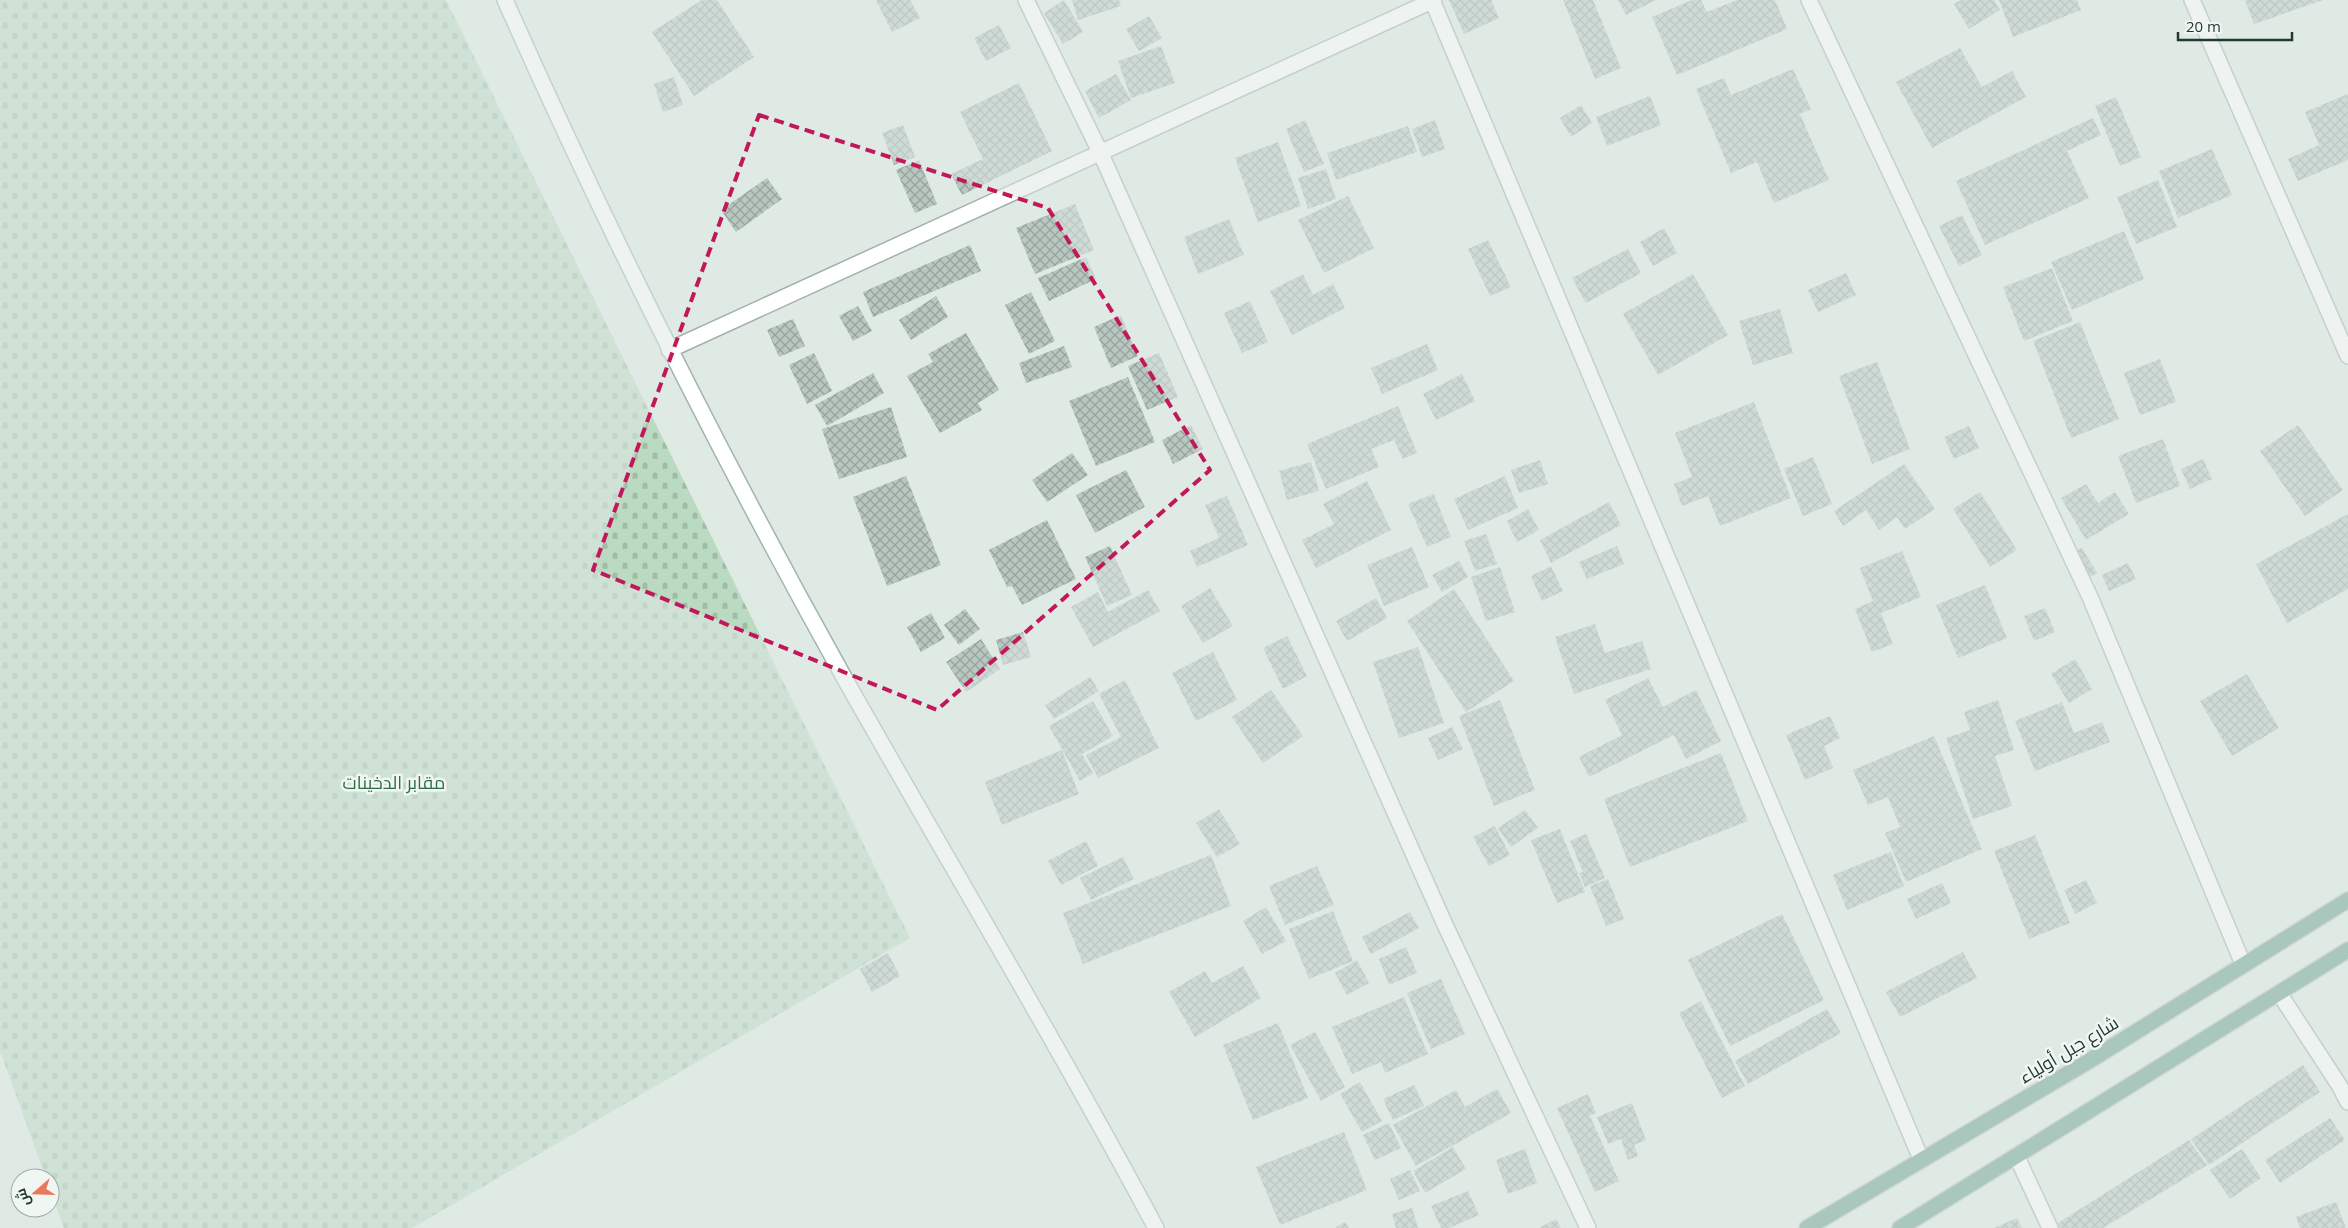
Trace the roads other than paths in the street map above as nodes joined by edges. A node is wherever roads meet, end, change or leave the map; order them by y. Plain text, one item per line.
1 (505, 0) edge
2 (1026, 0) edge
3 (1433, 0) edge
4 (1808, 0) edge
5 (2192, 0) edge
6 (1101, 154) junction
7 (669, 350) junction
8 (2348, 356) edge
9 (2348, 900) edge
10 (2348, 950) edge
11 (2244, 964) junction
12 (2279, 993) junction
13 (2348, 1102) edge
14 (2016, 1157) junction
15 (1921, 1159) junction
16 (1156, 1228) edge
17 (1588, 1228) edge
18 (1807, 1228) edge
19 (1900, 1228) edge
20 (2050, 1228) edge

1 - 7 street
2 - 6 street
3 - 6 street
3 - 15 street
4 - 11 street
5 - 8 street
6 - 7 street
6 - 17 street
7 - 16 street
9 - 11 main road, شارع جبل أولياء
10 - 12 main road
11 - 15 main road, شارع جبل أولياء
12 - 13 street
12 - 14 main road
14 - 19 main road
14 - 20 street
15 - 18 main road, شارع جبل أولياء

